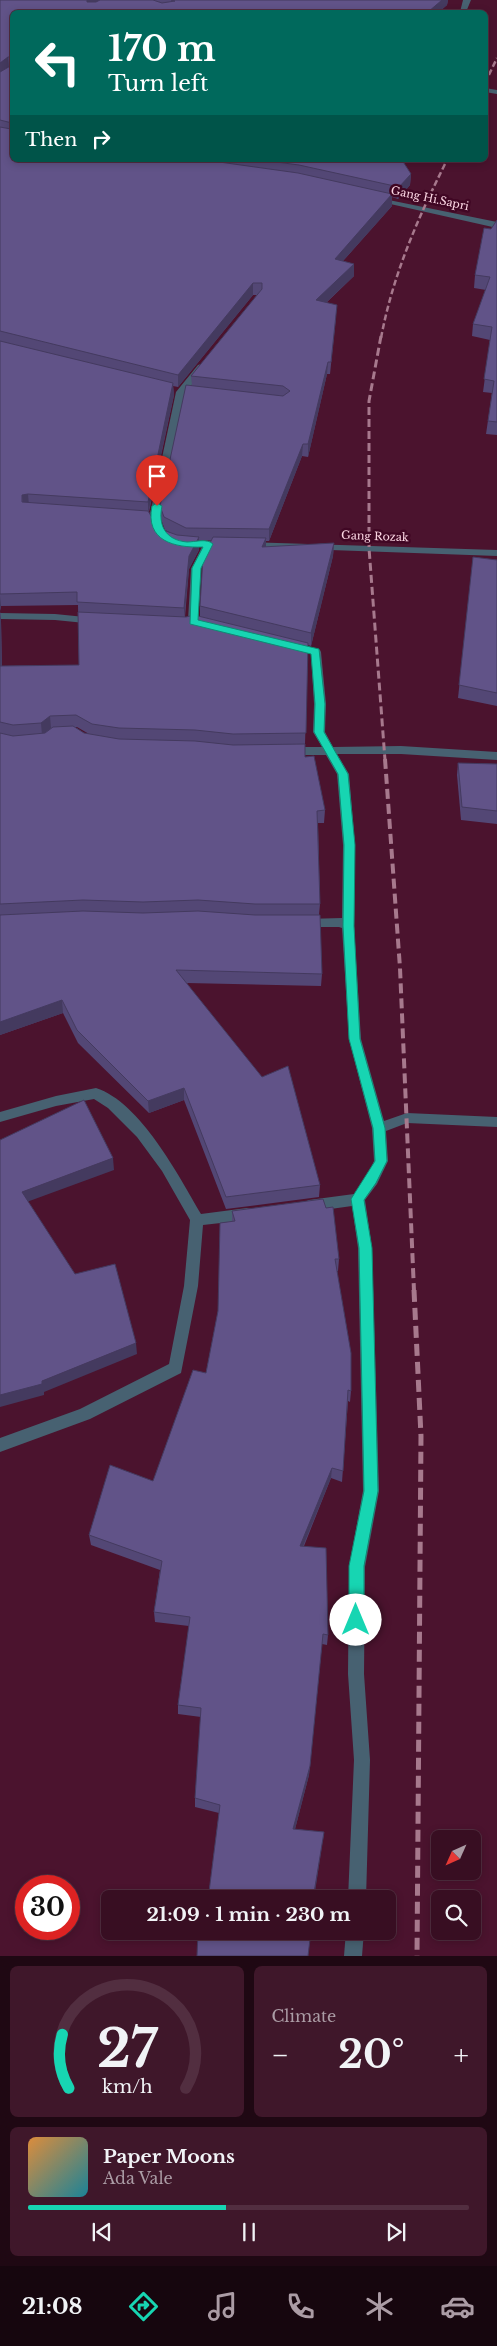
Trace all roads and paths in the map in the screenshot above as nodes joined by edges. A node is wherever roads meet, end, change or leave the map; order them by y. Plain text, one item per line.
1 (371, 197) edge
2 (497, 225) edge
3 (210, 356) edge
4 (209, 544) junction
5 (497, 553) edge
6 (0, 616) edge
7 (102, 622) edge
8 (178, 625) edge
9 (283, 643) edge
10 (328, 750) junction
11 (280, 751) edge
12 (497, 756) edge
13 (292, 923) edge
14 (348, 926) junction
15 (0, 1117) edge
16 (497, 1122) edge
17 (379, 1128) junction
18 (358, 1199) junction
19 (298, 1208) edge
20 (261, 1212) edge
21 (197, 1220) junction
22 (0, 1445) edge
23 (357, 1890) edge
24 (354, 1940) edge
25 (353, 1956) edge

1 - 2 street, Gang Hi.Sapri
3 - 4 street, Gang Rozak
4 - 5 street, Gang Rozak
4 - 8 street
6 - 7 street
9 - 10 street
10 - 11 street
10 - 12 street
10 - 14 street
13 - 14 street
14 - 17 street
15 - 21 street
16 - 17 street
17 - 18 street
18 - 19 street
18 - 23 street
20 - 21 street
21 - 22 street
24 - 25 street

